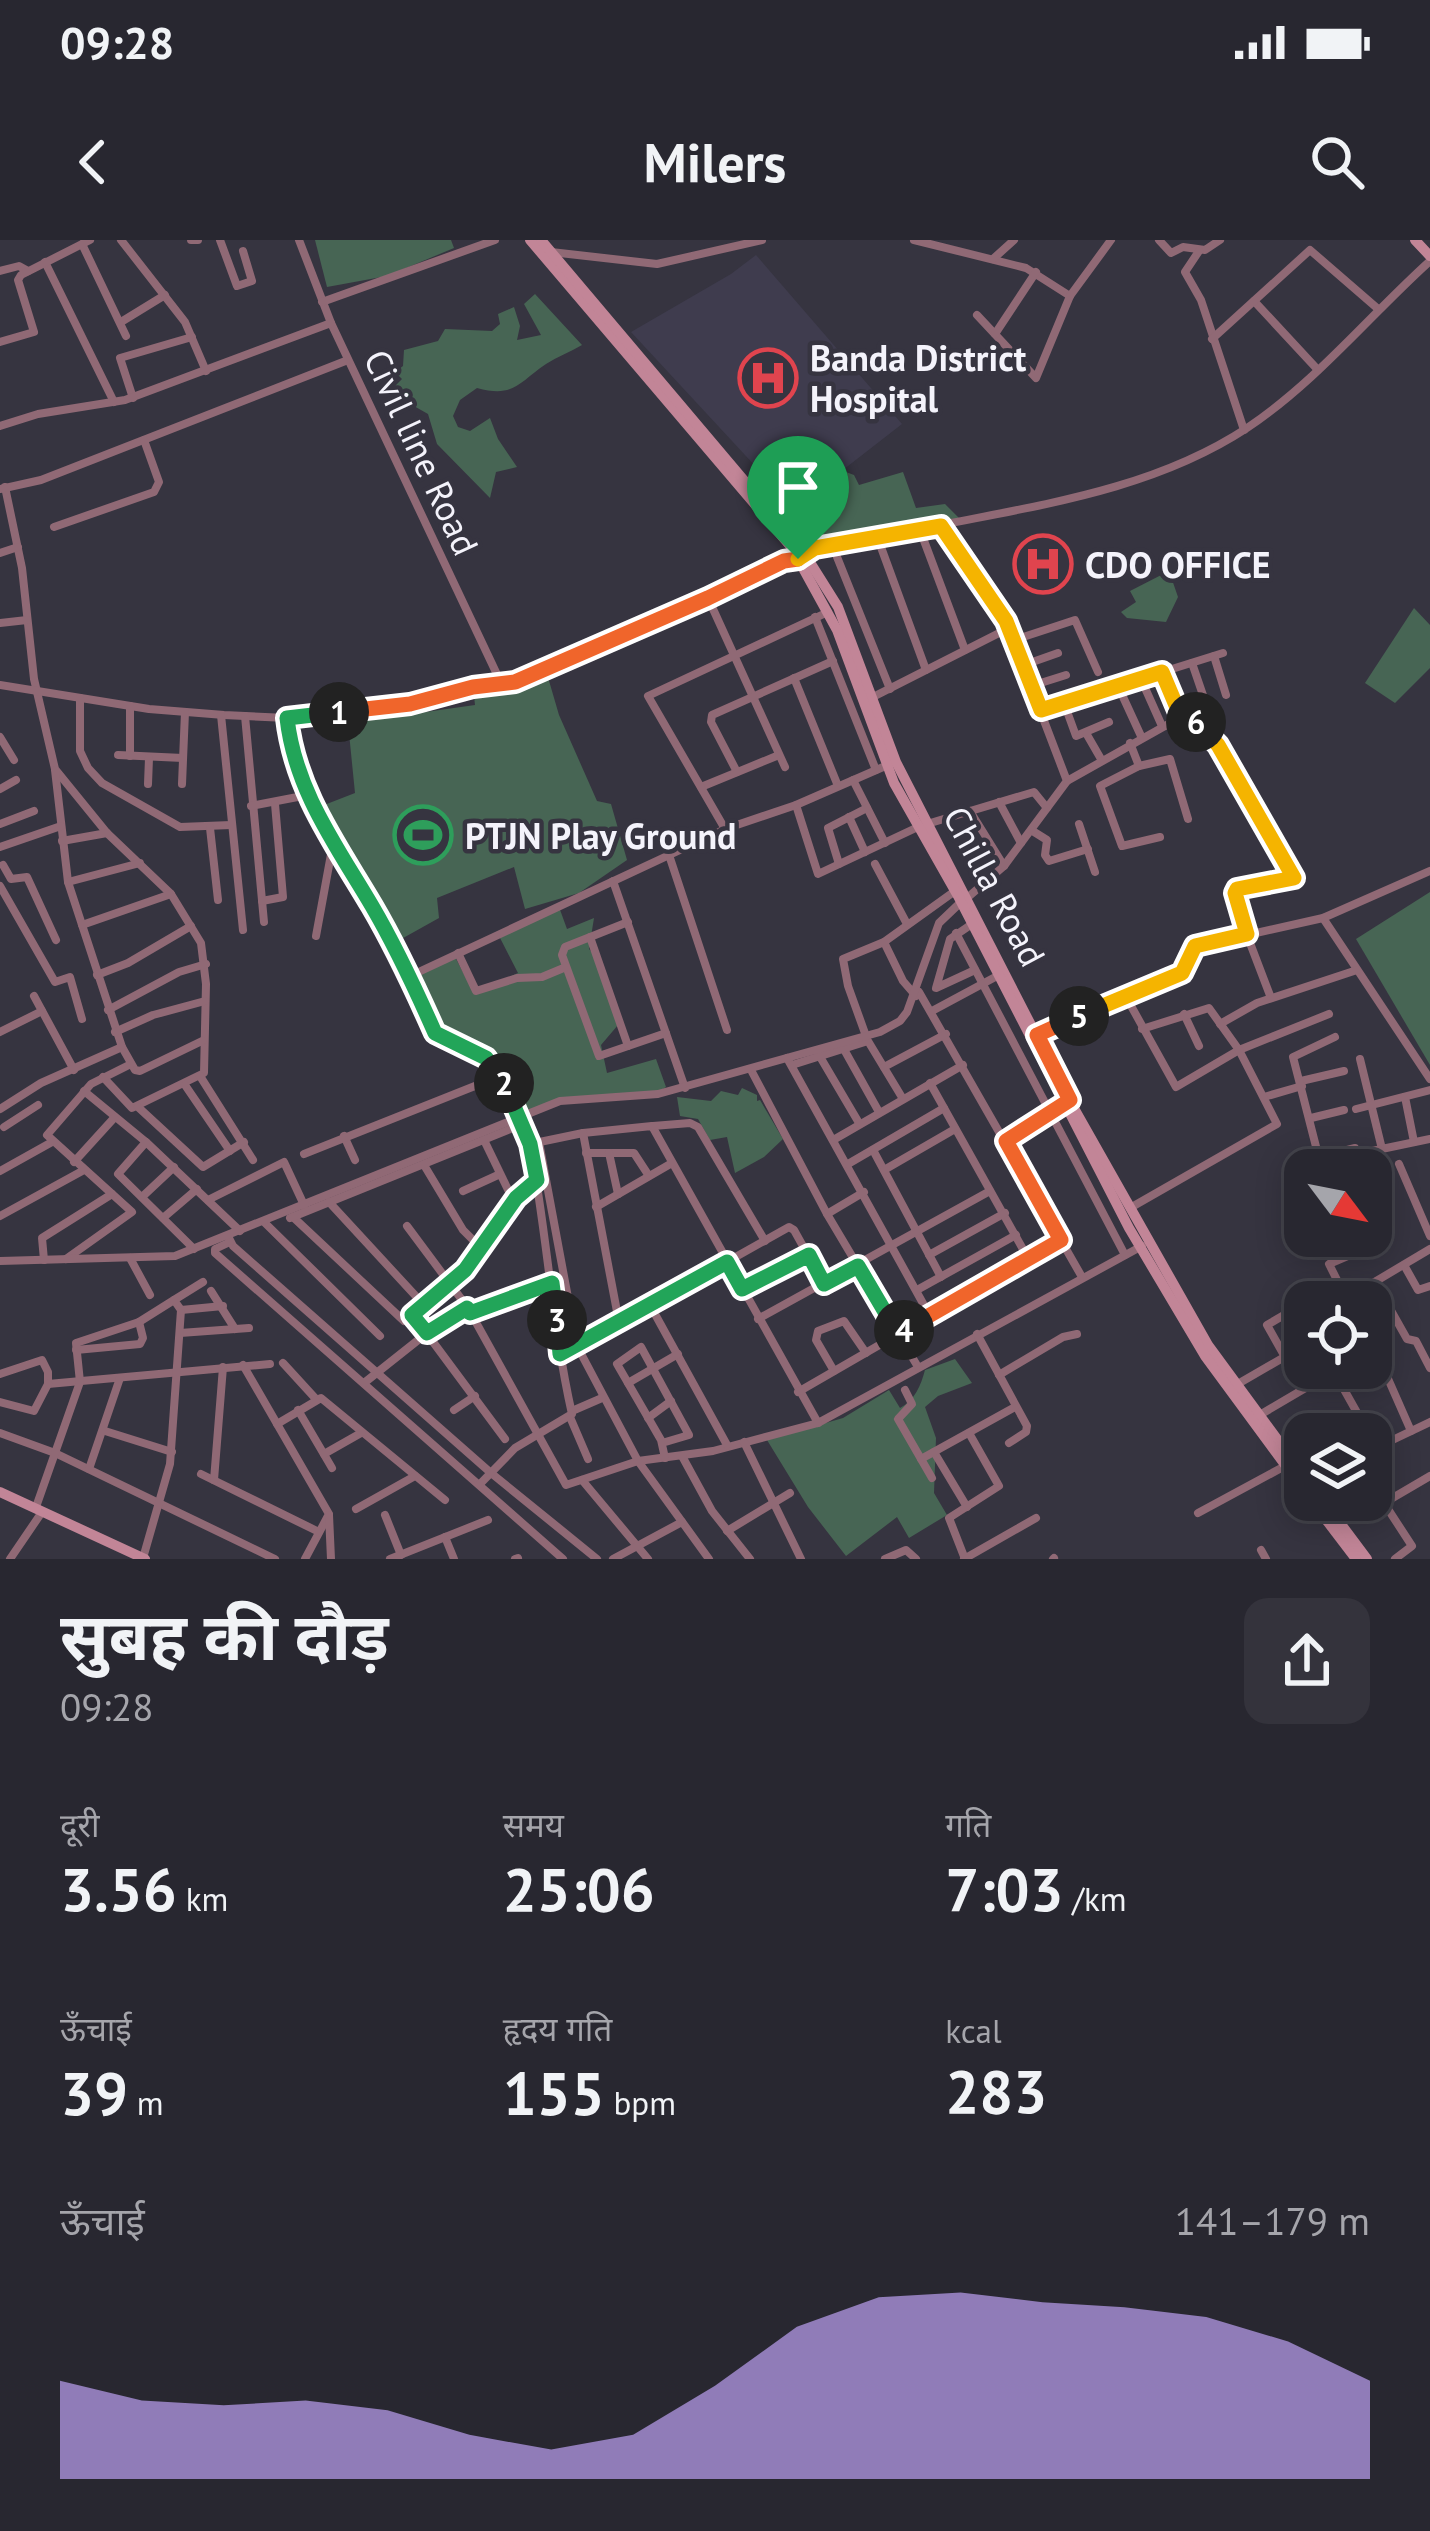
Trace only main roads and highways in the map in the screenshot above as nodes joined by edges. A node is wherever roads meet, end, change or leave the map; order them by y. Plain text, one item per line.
1 (530, 240) edge
2 (541, 240) edge
3 (1414, 240) edge
4 (1430, 259) edge
5 (692, 426) junction
6 (799, 552) junction
7 (867, 699) junction
8 (961, 897) junction
9 (1002, 974) junction
10 (1043, 1056) junction
11 (1066, 1102) junction
12 (1144, 1245) junction
13 (1239, 1394) junction
14 (1284, 1449) edge
15 (1284, 1463) edge
16 (0, 1492) edge
17 (1329, 1521) edge
18 (1333, 1521) edge
19 (144, 1559) edge
20 (1356, 1559) edge
21 (1367, 1559) edge

1 - 5 main road
2 - 5 main road
3 - 4 main road
5 - 6 main road
6 - 7 main road
6 - 7 main road, Chilla Road
7 - 8 main road, Chilla Road
8 - 9 main road, Chilla Road
8 - 9 main road
9 - 10 main road
9 - 10 main road, Chilla Road
10 - 11 main road, Chilla Road
11 - 12 main road
11 - 12 main road, Chilla Road
12 - 13 main road, Chilla Road
13 - 14 main road, Chilla Road
13 - 15 main road
16 - 19 main road
17 - 20 main road
18 - 21 main road

